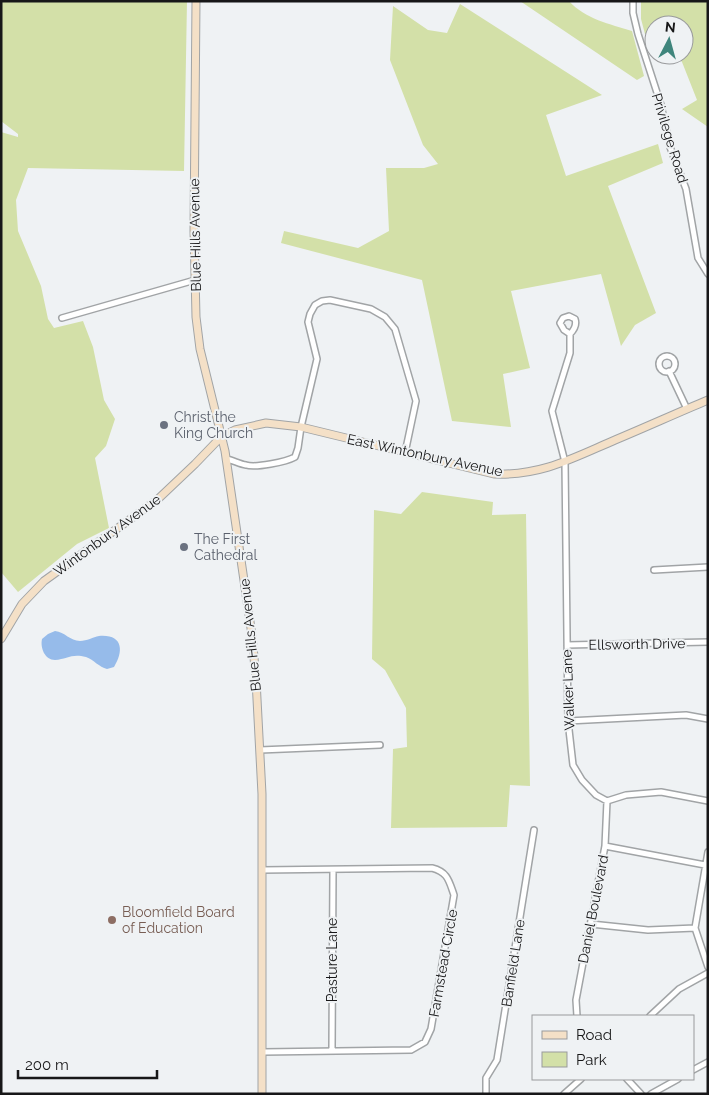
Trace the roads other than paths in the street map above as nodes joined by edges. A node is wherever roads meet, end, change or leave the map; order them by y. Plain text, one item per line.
1 (196, 1) edge
2 (633, 1) edge
3 (708, 274) edge
4 (195, 280) junction
5 (62, 318) dead end
6 (570, 334) dead end
7 (669, 372) dead end
8 (708, 400) edge
9 (687, 409) junction
10 (301, 427) junction
11 (222, 437) junction
12 (405, 453) junction
13 (226, 459) junction
14 (565, 462) junction
15 (708, 566) edge
16 (654, 570) dead end
17 (1, 639) edge
18 (708, 642) edge
19 (567, 645) junction
20 (708, 719) edge
21 (568, 721) junction
22 (380, 745) dead end
23 (260, 750) junction
24 (607, 801) junction
25 (708, 801) edge
26 (534, 830) dead end
27 (605, 846) junction
28 (708, 852) edge
29 (705, 865) junction
30 (262, 870) junction
31 (333, 870) junction
32 (591, 924) junction
33 (695, 928) junction
34 (708, 966) edge
35 (708, 973) edge
36 (577, 1015) edge
37 (651, 1015) edge
38 (332, 1050) junction
39 (263, 1052) junction
40 (708, 1062) edge
41 (694, 1069) edge
42 (580, 1080) edge
43 (627, 1080) edge
44 (676, 1080) edge
45 (262, 1094) edge
46 (486, 1094) edge
47 (564, 1094) edge
48 (641, 1094) edge
49 (651, 1094) edge

1 - 4 main road, Blue Hills Avenue
2 - 3 street, Privilege Road
4 - 5 street
4 - 11 main road, Blue Hills Avenue
6 - 14 street, Walker Lane
7 - 9 street
8 - 9 main road, East Wintonbury Avenue
9 - 14 main road, East Wintonbury Avenue
10 - 11 main road, East Wintonbury Avenue
10 - 12 main road, East Wintonbury Avenue
10 - 12 street
10 - 13 street
11 - 13 main road, Blue Hills Avenue
11 - 17 main road, Wintonbury Avenue
12 - 14 main road, East Wintonbury Avenue
13 - 23 main road, Blue Hills Avenue
14 - 19 street, Walker Lane
15 - 16 street
18 - 19 street, Ellsworth Drive
19 - 21 street, Walker Lane
20 - 21 street
21 - 24 street, Walker Lane
22 - 23 street
23 - 30 main road, Blue Hills Avenue
24 - 25 street
24 - 27 street, Daniel Boulevard
26 - 46 street, Banfield Lane
27 - 29 street
27 - 32 street, Daniel Boulevard
28 - 29 street
29 - 33 street
30 - 31 street, Farmstead Circle
30 - 39 main road, Blue Hills Avenue
31 - 38 street, Pasture Lane
31 - 38 street, Farmstead Circle
32 - 33 street
32 - 36 street, Daniel Boulevard
33 - 34 street
35 - 37 street
38 - 39 street, Farmstead Circle
39 - 45 main road, Blue Hills Avenue
40 - 41 street
42 - 47 street
43 - 48 street
44 - 49 street

